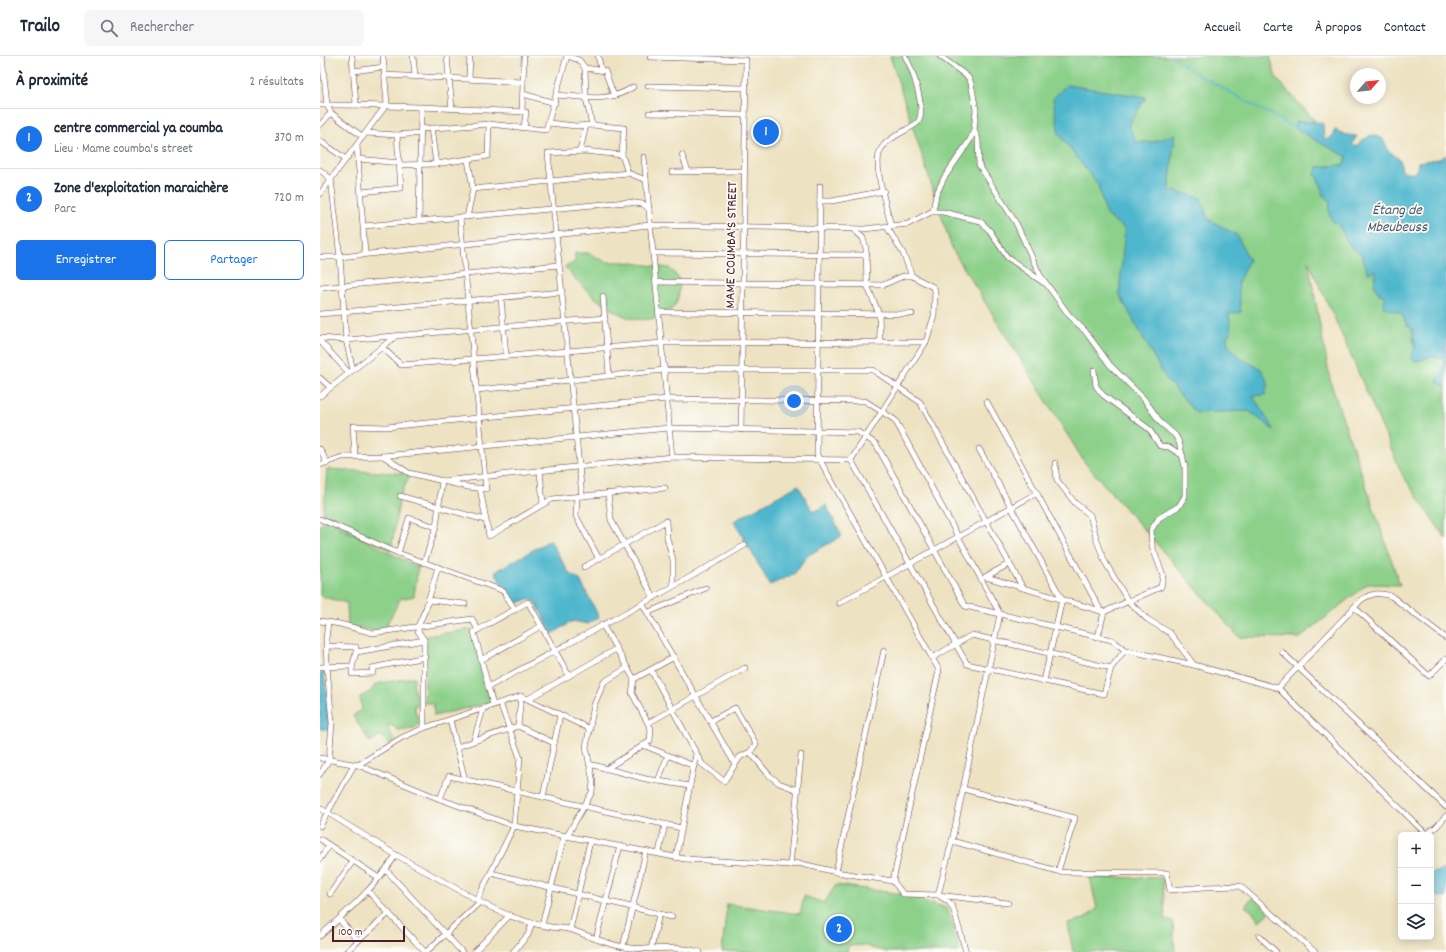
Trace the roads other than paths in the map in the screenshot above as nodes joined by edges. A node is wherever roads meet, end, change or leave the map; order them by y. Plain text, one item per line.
1 (322, 56) edge
2 (352, 56) edge
3 (383, 56) edge
4 (413, 56) edge
5 (447, 56) edge
6 (470, 56) edge
7 (524, 56) edge
8 (567, 56) edge
9 (598, 56) edge
10 (905, 56) edge
11 (940, 56) edge
12 (650, 57) edge
13 (384, 67) junction
14 (585, 68) junction
15 (601, 69) junction
16 (353, 71) junction
17 (385, 75) junction
18 (415, 76) junction
19 (449, 77) junction
20 (469, 78) junction
21 (523, 82) junction
22 (648, 86) dead end
23 (633, 87) dead end
24 (745, 88) junction
25 (523, 94) junction
26 (557, 95) junction
27 (614, 96) junction
28 (586, 98) junction
29 (555, 103) junction
30 (356, 104) junction
31 (387, 104) junction
32 (320, 105) edge
33 (327, 105) junction
34 (421, 108) junction
35 (452, 110) junction
36 (522, 112) junction
37 (331, 113) junction
38 (649, 113) dead end
39 (745, 115) junction
40 (548, 123) junction
41 (489, 124) junction
42 (320, 125) edge
43 (586, 125) junction
44 (592, 125) junction
45 (431, 128) junction
46 (524, 128) junction
47 (974, 130) junction
48 (421, 131) junction
49 (364, 135) junction
50 (398, 135) junction
51 (320, 141) edge
52 (357, 145) junction
53 (580, 151) junction
54 (622, 155) junction
55 (682, 155) dead end
56 (644, 157) dead end
57 (346, 159) junction
58 (358, 159) junction
59 (468, 160) junction
60 (400, 164) junction
61 (436, 164) junction
62 (421, 165) junction
63 (320, 170) edge
64 (688, 171) junction
65 (744, 171) junction
66 (672, 172) dead end
67 (628, 173) junction
68 (331, 179) junction
69 (646, 180) junction
70 (551, 182) junction
71 (820, 186) dead end
72 (473, 190) junction
73 (884, 191) junction
74 (361, 192) junction
75 (320, 194) edge
76 (820, 201) junction
77 (554, 209) junction
78 (649, 209) junction
79 (932, 212) junction
80 (467, 217) junction
81 (460, 218) junction
82 (419, 220) junction
83 (650, 225) junction
84 (364, 226) junction
85 (889, 226) junction
86 (744, 228) junction
87 (820, 229) junction
88 (853, 229) junction
89 (556, 235) junction
90 (463, 244) junction
91 (653, 253) junction
92 (365, 254) junction
93 (744, 254) junction
94 (819, 255) junction
95 (867, 255) junction
96 (320, 257) edge
97 (340, 257) junction
98 (559, 265) junction
99 (466, 274) junction
100 (912, 276) junction
101 (656, 282) junction
102 (743, 283) junction
103 (819, 284) junction
104 (867, 285) junction
105 (341, 286) junction
106 (1048, 286) junction
107 (320, 288) edge
108 (562, 292) junction
109 (603, 296) dead end
110 (501, 298) junction
111 (468, 302) junction
112 (344, 312) junction
113 (658, 312) junction
114 (743, 313) junction
115 (320, 314) edge
116 (819, 314) junction
117 (879, 314) junction
118 (912, 314) dead end
119 (605, 318) junction
120 (565, 321) junction
121 (503, 326) junction
122 (471, 329) junction
123 (396, 336) junction
124 (320, 338) edge
125 (346, 340) junction
126 (320, 341) edge
127 (818, 342) junction
128 (880, 342) junction
129 (926, 342) junction
130 (662, 343) junction
131 (742, 343) junction
132 (382, 347) junction
133 (607, 347) junction
134 (568, 350) junction
135 (506, 356) junction
136 (474, 359) junction
137 (664, 370) junction
138 (742, 370) junction
139 (818, 370) junction
140 (1094, 370) dead end
141 (351, 372) junction
142 (610, 376) junction
143 (320, 378) edge
144 (570, 380) junction
145 (330, 387) junction
146 (897, 387) junction
147 (477, 390) junction
148 (320, 396) edge
149 (667, 399) junction
150 (742, 400) junction
151 (818, 400) junction
152 (987, 402) dead end
153 (573, 408) junction
154 (882, 412) junction
155 (479, 418) junction
156 (669, 428) junction
157 (741, 430) junction
158 (817, 431) junction
159 (865, 437) junction
160 (576, 438) junction
161 (482, 447) junction
162 (979, 448) dead end
163 (320, 449) edge
164 (355, 456) junction
165 (383, 456) junction
166 (672, 456) junction
167 (1183, 456) junction
168 (820, 460) junction
169 (851, 460) junction
170 (327, 463) junction
171 (1055, 463) dead end
172 (320, 465) edge
173 (579, 467) junction
174 (540, 471) junction
175 (485, 477) junction
176 (442, 481) junction
177 (480, 488) junction
178 (665, 488) dead end
179 (608, 493) junction
180 (1037, 493) junction
181 (400, 496) dead end
182 (579, 496) junction
183 (543, 504) junction
184 (438, 507) junction
185 (1011, 508) junction
186 (320, 519) edge
187 (485, 520) junction
188 (986, 522) junction
189 (436, 527) junction
190 (958, 537) junction
191 (624, 544) junction
192 (745, 545) dead end
193 (934, 550) junction
194 (398, 553) junction
195 (599, 558) junction
196 (424, 563) junction
197 (910, 564) junction
198 (1009, 564) junction
199 (584, 567) dead end
200 (438, 568) junction
201 (886, 577) junction
202 (983, 578) junction
203 (673, 586) junction
204 (706, 588) dead end
205 (1023, 588) junction
206 (654, 598) junction
207 (1062, 599) junction
208 (428, 600) junction
209 (1128, 601) junction
210 (839, 603) dead end
211 (465, 604) dead end
212 (643, 605) junction
213 (1354, 607) junction
214 (515, 610) junction
215 (1103, 611) junction
216 (649, 612) junction
217 (1000, 614) junction
218 (320, 621) edge
219 (328, 622) junction
220 (602, 624) junction
221 (418, 626) junction
222 (541, 626) junction
223 (1056, 627) junction
224 (478, 630) junction
225 (1098, 637) junction
226 (1446, 638) edge
227 (424, 640) junction
228 (994, 641) junction
229 (956, 645) junction
230 (326, 646) junction
231 (616, 649) junction
232 (555, 650) junction
233 (884, 650) dead end
234 (1125, 650) junction
235 (357, 652) junction
236 (1282, 652) dead end
237 (1050, 654) junction
238 (425, 657) junction
239 (674, 657) junction
240 (932, 658) junction
241 (1446, 659) edge
242 (481, 660) junction
243 (1194, 665) junction
244 (351, 666) junction
245 (320, 667) edge
246 (327, 667) junction
247 (1298, 667) junction
248 (627, 668) junction
249 (745, 668) dead end
250 (1111, 668) junction
251 (988, 669) junction
252 (651, 670) junction
253 (569, 676) junction
254 (634, 679) junction
255 (1044, 681) junction
256 (488, 687) junction
257 (1278, 688) junction
258 (696, 695) junction
259 (521, 696) junction
260 (528, 699) junction
261 (500, 703) junction
262 (493, 705) junction
263 (483, 709) junction
264 (672, 709) junction
265 (560, 715) junction
266 (450, 720) junction
267 (710, 721) junction
268 (648, 723) junction
269 (518, 726) junction
270 (424, 728) junction
271 (509, 729) junction
272 (590, 729) junction
273 (474, 740) junction
274 (554, 743) junction
275 (643, 745) junction
276 (457, 747) junction
277 (750, 752) junction
278 (696, 754) junction
279 (668, 755) junction
280 (800, 755) dead end
281 (320, 758) edge
282 (329, 760) junction
283 (589, 764) junction
284 (735, 764) junction
285 (356, 765) junction
286 (694, 766) junction
287 (606, 769) junction
288 (320, 774) edge
289 (465, 780) junction
290 (658, 781) junction
291 (690, 786) junction
292 (963, 789) junction
293 (797, 790) junction
294 (517, 791) junction
295 (543, 797) junction
296 (440, 799) junction
297 (583, 806) junction
298 (1446, 807) edge
299 (320, 808) edge
300 (328, 813) junction
301 (1446, 816) edge
302 (665, 824) junction
303 (320, 826) edge
304 (514, 826) junction
305 (681, 828) junction
306 (566, 836) junction
307 (320, 839) edge
308 (590, 841) junction
309 (952, 841) junction
310 (329, 845) junction
311 (620, 846) junction
312 (646, 851) junction
313 (658, 853) junction
314 (396, 855) junction
315 (676, 857) junction
316 (320, 859) edge
317 (353, 861) junction
318 (790, 865) junction
319 (386, 870) junction
320 (1058, 871) junction
321 (836, 872) junction
322 (491, 873) junction
323 (379, 878) junction
324 (893, 880) junction
325 (551, 888) junction
326 (368, 891) junction
327 (330, 894) dead end
328 (578, 895) junction
329 (938, 895) junction
330 (479, 901) junction
331 (606, 901) junction
332 (1008, 903) dead end
333 (633, 908) junction
334 (389, 913) junction
335 (659, 914) junction
336 (510, 915) junction
337 (672, 917) dead end
338 (339, 919) junction
339 (532, 922) junction
340 (542, 925) junction
341 (570, 930) junction
342 (446, 934) junction
343 (320, 936) edge
344 (1259, 936) dead end
345 (596, 939) junction
346 (358, 941) junction
347 (623, 947) junction
348 (651, 949) junction
349 (346, 952) edge
350 (426, 952) edge
351 (462, 952) edge
352 (474, 952) edge
353 (513, 952) edge
354 (700, 952) edge
355 (966, 952) edge
356 (1276, 952) edge
357 (1314, 952) edge

1 - 33 street
2 - 16 street
3 - 13 street
4 - 18 street
5 - 19 street
6 - 20 street
7 - 21 street
8 - 14 street
8 - 26 street
9 - 15 street
10 - 73 street
11 - 47 street
12 - 24 street, MAME COUMBA'S STREET
13 - 16 street
13 - 17 street
14 - 15 street
14 - 28 street
15 - 27 street
16 - 30 street
17 - 18 street
17 - 31 street
18 - 19 street
19 - 20 street
19 - 35 street
20 - 21 street
21 - 25 street
22 - 24 street
23 - 27 street
24 - 39 street, MAME COUMBA'S STREET
25 - 29 street
25 - 36 street
26 - 28 street
26 - 29 street
27 - 28 street
28 - 44 street
29 - 40 street
30 - 31 street
30 - 33 street
31 - 34 street
31 - 49 street
32 - 33 street
33 - 37 street
34 - 35 street
34 - 48 street
35 - 36 street
36 - 46 street
37 - 42 street
37 - 49 street
38 - 39 street
39 - 65 street, MAME COUMBA'S STREET
40 - 43 street
40 - 46 street
41 - 45 street
41 - 46 street
41 - 59 street
43 - 44 street
43 - 53 street
44 - 54 street
45 - 48 street
45 - 61 street
47 - 79 street
47 - 106 street
48 - 50 street
48 - 62 street
49 - 50 street
49 - 52 street
50 - 60 street
51 - 57 street
52 - 57 street
52 - 58 street
53 - 54 street
53 - 70 street
54 - 67 street
55 - 64 street
56 - 69 street
57 - 68 street
58 - 60 street
58 - 74 street
59 - 61 street
59 - 72 street
60 - 62 street
60 - 74 street
61 - 62 street
62 - 82 street
63 - 68 street
64 - 65 street
64 - 66 street
65 - 86 street, MAME COUMBA'S STREET
67 - 69 street
67 - 70 street
68 - 75 street
68 - 97 street
69 - 78 street
70 - 72 street
70 - 77 street
71 - 76 street
72 - 80 street
73 - 76 street
73 - 85 street
74 - 84 street
76 - 87 street
77 - 78 street
77 - 80 street
77 - 89 street
78 - 83 street
79 - 85 street
79 - 106 street
80 - 81 street
81 - 82 street
81 - 90 street
82 - 84 street
83 - 86 street
83 - 89 street
83 - 91 street
84 - 92 street
85 - 88 street
85 - 100 street
86 - 87 street
86 - 93 street, MAME COUMBA'S STREET
87 - 88 street
87 - 94 street
88 - 95 street
89 - 90 street
89 - 98 street
90 - 92 street
90 - 99 street
91 - 93 street
91 - 101 street
92 - 97 street
93 - 94 street
93 - 102 street, MAME COUMBA'S STREET
94 - 95 street
94 - 103 street
95 - 104 street
96 - 97 street
97 - 105 street
98 - 99 street
98 - 108 street
99 - 105 street
99 - 111 street
100 - 104 street
100 - 129 street
101 - 102 street
101 - 113 street
102 - 103 street
102 - 114 street, MAME COUMBA'S STREET
103 - 104 street
103 - 116 street
104 - 117 street
105 - 107 street
105 - 112 street
106 - 167 street
108 - 110 street
108 - 120 street
109 - 119 street
110 - 111 street
110 - 121 street
111 - 112 street
111 - 122 street
112 - 115 street
112 - 125 street
113 - 114 street
113 - 130 street
114 - 116 street
114 - 131 street, MAME COUMBA'S STREET
116 - 117 street
116 - 127 street
117 - 118 street
117 - 128 street
119 - 120 street
119 - 133 street
120 - 121 street
120 - 134 street
121 - 122 street
121 - 135 street
122 - 123 street
122 - 136 street
123 - 125 street
123 - 132 street
124 - 125 street
125 - 141 street
126 - 141 street
127 - 128 street
127 - 131 street
127 - 139 street
128 - 129 street
129 - 146 street
130 - 131 street
130 - 133 street
130 - 137 street
131 - 138 street, MAME COUMBA'S STREET
132 - 136 street
132 - 141 street
133 - 134 street
133 - 142 street
134 - 135 street
134 - 144 street
135 - 136 street
136 - 147 street
137 - 138 street
137 - 142 street
137 - 149 street
138 - 139 street
138 - 150 street, MAME COUMBA'S STREET
139 - 146 street
139 - 151 street
140 - 167 street
141 - 145 street
142 - 144 street
143 - 145 street
144 - 147 street
144 - 153 street
145 - 148 street
146 - 154 street
146 - 188 street
147 - 155 street
149 - 150 street
149 - 153 street
149 - 156 street
150 - 151 street
150 - 157 street, MAME COUMBA'S STREET
151 - 154 street
151 - 158 street
152 - 180 street
153 - 155 street
153 - 160 street
154 - 159 street
154 - 190 street
155 - 161 street
155 - 164 street
156 - 157 street
156 - 160 street
156 - 166 street
157 - 158 street
158 - 159 street
158 - 168 street
159 - 169 street
159 - 193 street
160 - 161 street
160 - 173 street
161 - 165 street
161 - 175 street
162 - 185 street
163 - 170 street
164 - 165 street
164 - 170 street
165 - 176 street
166 - 168 street
166 - 173 street
167 - 209 street
168 - 169 street
168 - 201 street
169 - 197 street
170 - 172 street
171 - 209 street
173 - 174 street
173 - 182 street
174 - 175 street
174 - 183 street
175 - 176 street
175 - 177 street
176 - 177 street
176 - 184 street
177 - 187 street
178 - 179 street
179 - 182 street
179 - 191 street
180 - 185 street
180 - 215 street
181 - 184 street
182 - 183 street
182 - 195 street
183 - 187 street
184 - 187 street
184 - 189 street
185 - 188 street
185 - 207 street
186 - 194 street
188 - 190 street
188 - 198 street
189 - 194 street
189 - 196 street
190 - 193 street
190 - 202 street
191 - 195 street
191 - 203 street
191 - 206 street
192 - 203 street
193 - 197 street
193 - 217 street
194 - 196 street
195 - 199 street
196 - 200 street
197 - 201 street
197 - 229 street
198 - 202 street
198 - 205 street
200 - 208 street
200 - 214 street
201 - 210 street
201 - 240 street
202 - 205 street
202 - 217 street
203 - 206 street
204 - 216 street
205 - 207 street
206 - 212 street
207 - 215 street
207 - 223 street
208 - 211 street
208 - 221 street
209 - 215 street
209 - 243 street
212 - 216 street
212 - 220 street
213 - 226 street
213 - 241 street
213 - 247 street
214 - 222 street
214 - 224 street
215 - 225 street
216 - 239 street
217 - 223 street
217 - 228 street
218 - 219 street
219 - 221 street
219 - 230 street
220 - 231 street
220 - 232 street
221 - 224 street
221 - 227 street
222 - 232 street
222 - 242 street
223 - 225 street
223 - 237 street
224 - 242 street
225 - 234 street
227 - 235 street
227 - 238 street
228 - 229 street
228 - 237 street
228 - 251 street
229 - 240 street
229 - 251 street
230 - 235 street
230 - 246 street
231 - 248 street
231 - 253 street
232 - 253 street
232 - 256 street
233 - 321 street
234 - 243 street
234 - 250 street
235 - 244 street
236 - 247 street
237 - 250 street
237 - 255 street
238 - 244 street
238 - 270 street
239 - 252 street
239 - 258 street
240 - 324 street
242 - 256 street
243 - 257 street
244 - 246 street
245 - 246 street
246 - 282 street
247 - 257 street
247 - 298 street
248 - 254 street
248 - 272 street
249 - 258 street
250 - 255 street
251 - 255 street
251 - 292 street
252 - 254 street
252 - 264 street
253 - 260 street
254 - 268 street
256 - 262 street
257 - 301 street
258 - 264 street
258 - 267 street
259 - 260 street
259 - 261 street
259 - 269 street
260 - 265 street
261 - 262 street
261 - 271 street
262 - 263 street
263 - 266 street
263 - 273 street
264 - 268 street
264 - 278 street
265 - 272 street
265 - 274 street
266 - 270 street
266 - 276 street
267 - 277 street
267 - 284 street
268 - 275 street
269 - 271 street
269 - 274 street
270 - 285 street
271 - 273 street
271 - 294 street
272 - 283 street
273 - 276 street
274 - 295 street
275 - 279 street
275 - 287 street
276 - 289 street
277 - 284 street
277 - 293 street
278 - 284 street
278 - 286 street
279 - 286 street
279 - 290 street
280 - 293 street
281 - 282 street
282 - 285 street
282 - 288 street
283 - 287 street
283 - 297 street
285 - 296 street
285 - 300 street
286 - 291 street
287 - 290 street
289 - 294 street
289 - 296 street
290 - 291 street
291 - 305 street
292 - 309 street
292 - 320 street
293 - 318 street
294 - 295 street
294 - 304 street
295 - 297 street
296 - 304 street
297 - 302 street
297 - 306 street
299 - 300 street
300 - 303 street
300 - 314 street
302 - 305 street
302 - 313 street
304 - 306 street
304 - 322 street
305 - 315 street
306 - 308 street
306 - 325 street
307 - 310 street
308 - 311 street
308 - 328 street
309 - 320 street
309 - 329 street
310 - 316 street
310 - 317 street
311 - 312 street
311 - 331 street
312 - 313 street
312 - 333 street
313 - 315 street
314 - 319 street
314 - 330 street
315 - 318 street
317 - 323 street
317 - 327 street
318 - 321 street
319 - 323 street
319 - 342 street
320 - 357 street
321 - 324 street
322 - 325 street
322 - 330 street
323 - 326 street
324 - 329 street
325 - 328 street
325 - 340 street
326 - 334 street
326 - 338 street
328 - 331 street
328 - 341 street
329 - 332 street
329 - 355 street
330 - 336 street
330 - 342 street
331 - 333 street
331 - 345 street
333 - 335 street
333 - 347 street
334 - 346 street
334 - 350 street
335 - 337 street
335 - 348 street
336 - 339 street
336 - 352 street
338 - 343 street
338 - 346 street
339 - 340 street
339 - 353 street
340 - 341 street
341 - 345 street
342 - 350 street
342 - 351 street
344 - 356 street
345 - 347 street
346 - 349 street
347 - 348 street
348 - 354 street

